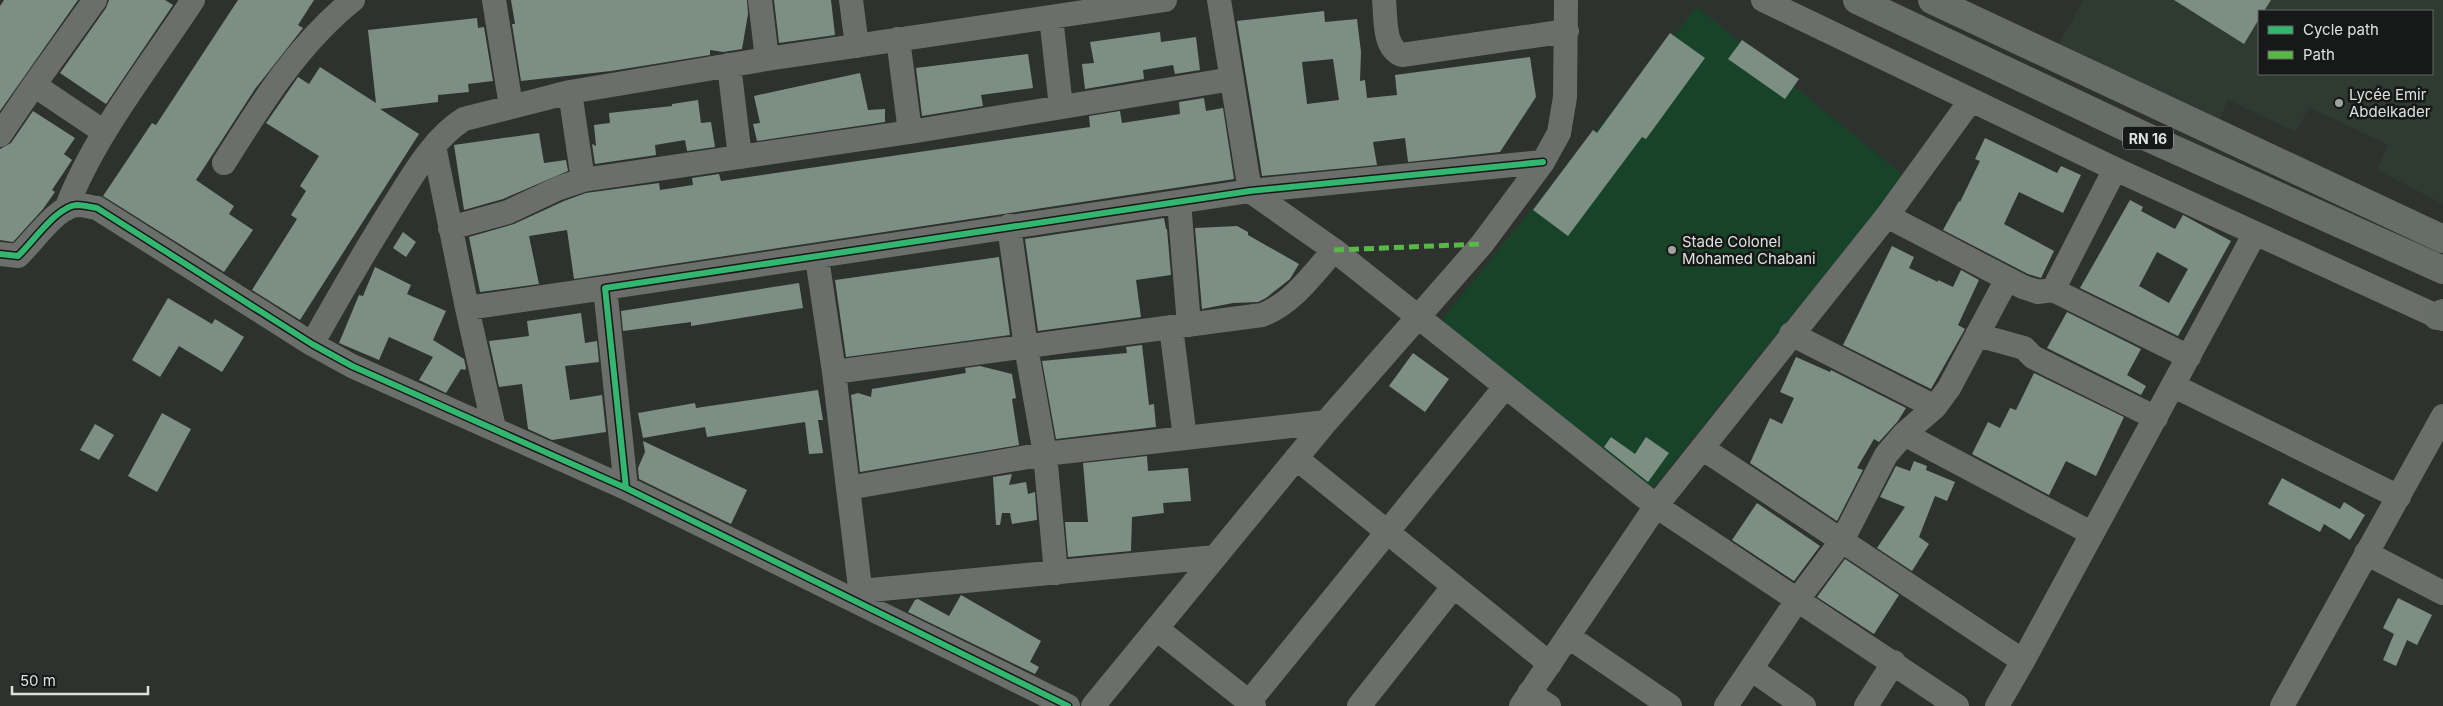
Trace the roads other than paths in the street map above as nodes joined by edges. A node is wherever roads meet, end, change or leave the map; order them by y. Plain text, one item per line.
1 (95, 0) edge
2 (193, 0) edge
3 (353, 0) edge
4 (494, 0) edge
5 (760, 0) edge
6 (851, 0) edge
7 (1165, 0) edge
8 (1219, 0) edge
9 (1384, 0) edge
10 (1566, 0) edge
11 (1763, 0) edge
12 (1856, 0) edge
13 (1932, 0) edge
14 (1051, 17) junction
15 (1567, 31) junction
16 (898, 40) junction
17 (856, 46) junction
18 (767, 59) junction
19 (729, 65) junction
20 (1232, 79) junction
21 (34, 85) junction
22 (570, 92) junction
23 (1971, 100) junction
24 (511, 106) junction
25 (1061, 107) junction
26 (104, 132) junction
27 (910, 132) junction
28 (0, 135) edge
29 (434, 146) junction
30 (740, 158) junction
31 (1543, 162) junction
32 (224, 163) dead end
33 (2115, 170) junction
34 (583, 180) junction
35 (1250, 191) junction
36 (1179, 202) junction
37 (66, 209) junction
38 (1886, 216) junction
39 (1009, 226) junction
40 (450, 228) junction
41 (2255, 233) junction
42 (2443, 238) edge
43 (1334, 250) junction
44 (0, 254) edge
45 (817, 258) junction
46 (2443, 270) edge
47 (2007, 279) junction
48 (605, 288) junction
49 (2053, 290) junction
50 (467, 308) junction
51 (2441, 316) edge
52 (1417, 317) junction
53 (1180, 326) junction
54 (1791, 334) junction
55 (1977, 335) junction
56 (312, 344) junction
57 (1026, 347) junction
58 (2189, 357) junction
59 (834, 372) junction
60 (2174, 386) junction
61 (1506, 387) junction
62 (1935, 407) junction
63 (2443, 416) edge
64 (2156, 418) junction
65 (1326, 422) junction
66 (494, 428) junction
67 (1904, 434) junction
68 (1185, 438) junction
69 (1702, 448) junction
70 (1045, 454) junction
71 (1296, 458) junction
72 (626, 488) junction
73 (848, 488) junction
74 (2399, 498) junction
75 (1656, 506) junction
76 (1387, 532) junction
77 (2091, 533) junction
78 (1843, 539) junction
79 (2366, 553) junction
80 (1215, 557) junction
81 (1056, 573) junction
82 (1454, 586) junction
83 (2443, 592) edge
84 (862, 598) junction
85 (1798, 599) junction
86 (1156, 629) junction
87 (1569, 637) junction
88 (2023, 661) junction
89 (1894, 662) junction
90 (1550, 664) junction
91 (1751, 669) junction
92 (1525, 700) edge
93 (1251, 704) edge
94 (1068, 706) edge
95 (1093, 706) edge
96 (1359, 706) edge
97 (1549, 706) edge
98 (1670, 706) edge
99 (1726, 706) edge
100 (1804, 706) edge
101 (1866, 706) edge
102 (1957, 706) edge
103 (1997, 706) edge
104 (2282, 706) edge

1 - 21 street
2 - 26 street
3 - 32 street
4 - 24 street
5 - 18 street
6 - 17 street
7 - 14 street
8 - 20 street
9 - 15 street
10 - 15 street
11 - 23 street
12 - 46 main road, RN 16
13 - 42 main road, RN 16
14 - 16 street
14 - 25 street
15 - 31 street
16 - 17 street
16 - 27 street
17 - 18 street
18 - 19 street
19 - 22 street
19 - 30 street
20 - 25 street
20 - 35 street
21 - 26 street
21 - 28 street
22 - 24 street
22 - 34 street
23 - 33 street
23 - 38 street
24 - 29 street
25 - 27 street
26 - 37 street
27 - 30 street
29 - 40 street
29 - 56 street
30 - 34 street
31 - 35 street
31 - 52 street
33 - 41 street
33 - 49 street
34 - 40 street
35 - 36 street
35 - 43 street
36 - 39 street
36 - 53 street
37 - 44 street
37 - 56 street
38 - 47 street
38 - 54 street
39 - 45 street
39 - 57 street
40 - 50 street
41 - 51 street
41 - 58 street
43 - 52 street
43 - 53 street
45 - 48 street
45 - 59 street
47 - 49 street
47 - 55 street
48 - 50 street
48 - 72 street
49 - 58 street
50 - 66 street
52 - 61 street
52 - 65 street
53 - 57 street
53 - 68 street
54 - 62 street
54 - 69 street
55 - 62 street
55 - 64 street
56 - 66 street
57 - 59 street
57 - 70 street
58 - 60 street
59 - 73 street
60 - 64 street
60 - 74 street
61 - 75 street
61 - 76 street
62 - 67 street
63 - 74 street
64 - 77 street
65 - 68 street
65 - 71 street
66 - 72 street
67 - 77 street
67 - 78 street
68 - 70 street
69 - 75 street
69 - 78 street
70 - 73 street
70 - 81 street
71 - 76 street
71 - 80 street
72 - 84 street
73 - 84 street
74 - 79 street
75 - 85 street
75 - 87 street
76 - 82 street
76 - 93 street
77 - 88 street
78 - 85 street
78 - 88 street
79 - 83 street
79 - 104 street
80 - 81 street
80 - 86 street
81 - 84 street
82 - 90 street
82 - 96 street
84 - 94 street
85 - 89 street
85 - 91 street
86 - 93 street
86 - 95 street
87 - 90 street
87 - 98 street
88 - 103 street
89 - 101 street
89 - 102 street
90 - 92 street
91 - 99 street
91 - 100 street
92 - 97 street

